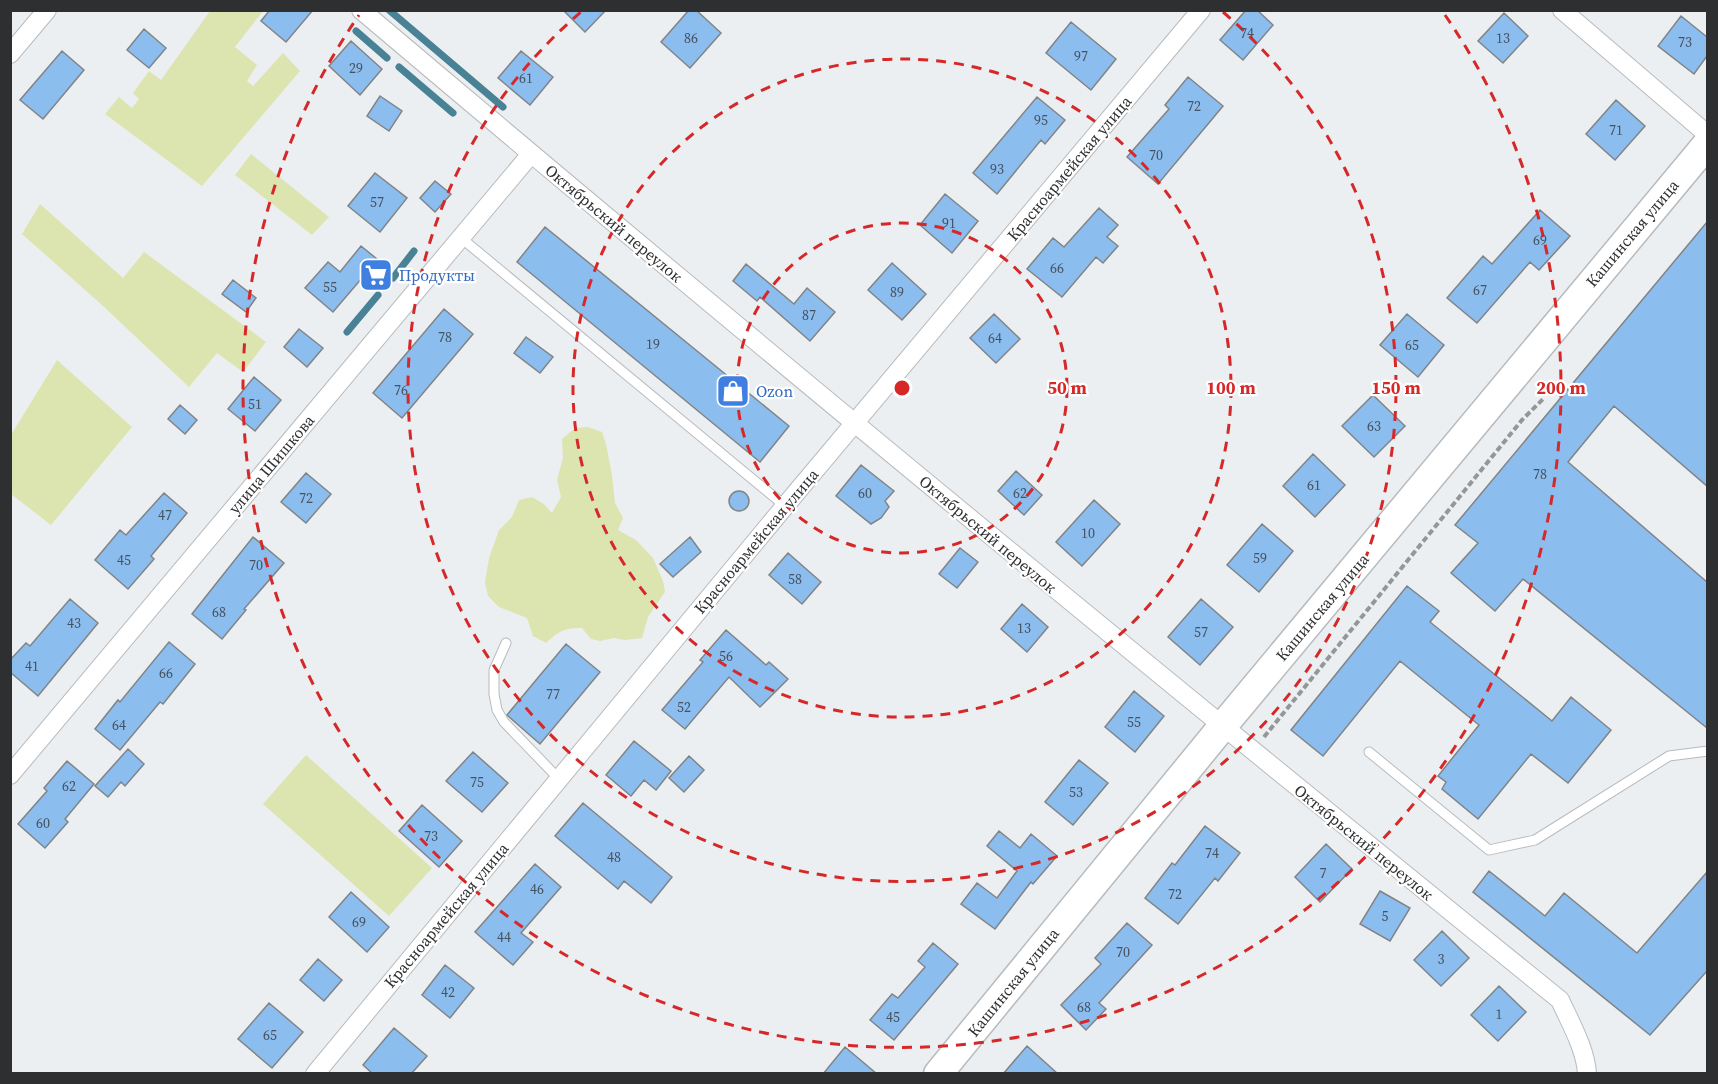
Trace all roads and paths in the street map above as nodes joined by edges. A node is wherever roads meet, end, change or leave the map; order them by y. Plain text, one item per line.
1 (47, 10) edge
2 (361, 10) edge
3 (1201, 10) edge
4 (1562, 10) edge
5 (10, 54) edge
6 (1707, 135) edge
7 (1707, 143) edge
8 (531, 154) junction
9 (460, 237) junction
10 (1543, 399) dead end
11 (854, 423) junction
12 (785, 506) junction
13 (506, 643) dead end
14 (1222, 727) junction
15 (1707, 751) edge
16 (1252, 752) junction
17 (1369, 752) dead end
18 (10, 775) edge
19 (559, 779) junction
20 (315, 1074) edge
21 (938, 1074) edge
22 (1587, 1074) edge

1 - 5 street
2 - 8 street, Октябрьский переулок
3 - 11 street, Красноармейская улица
4 - 6 street
7 - 14 main road, Кашинская улица
8 - 9 street, улица Шишкова
8 - 11 street, Октябрьский переулок
9 - 12 lane
9 - 18 street, улица Шишкова
10 - 16 path
11 - 12 street, Красноармейская улица
11 - 14 street, Октябрьский переулок
12 - 19 street, Красноармейская улица
13 - 19 lane
14 - 16 street, Октябрьский переулок
14 - 21 main road, Кашинская улица
15 - 17 lane
16 - 22 street, Октябрьский переулок
19 - 20 street, Красноармейская улица

